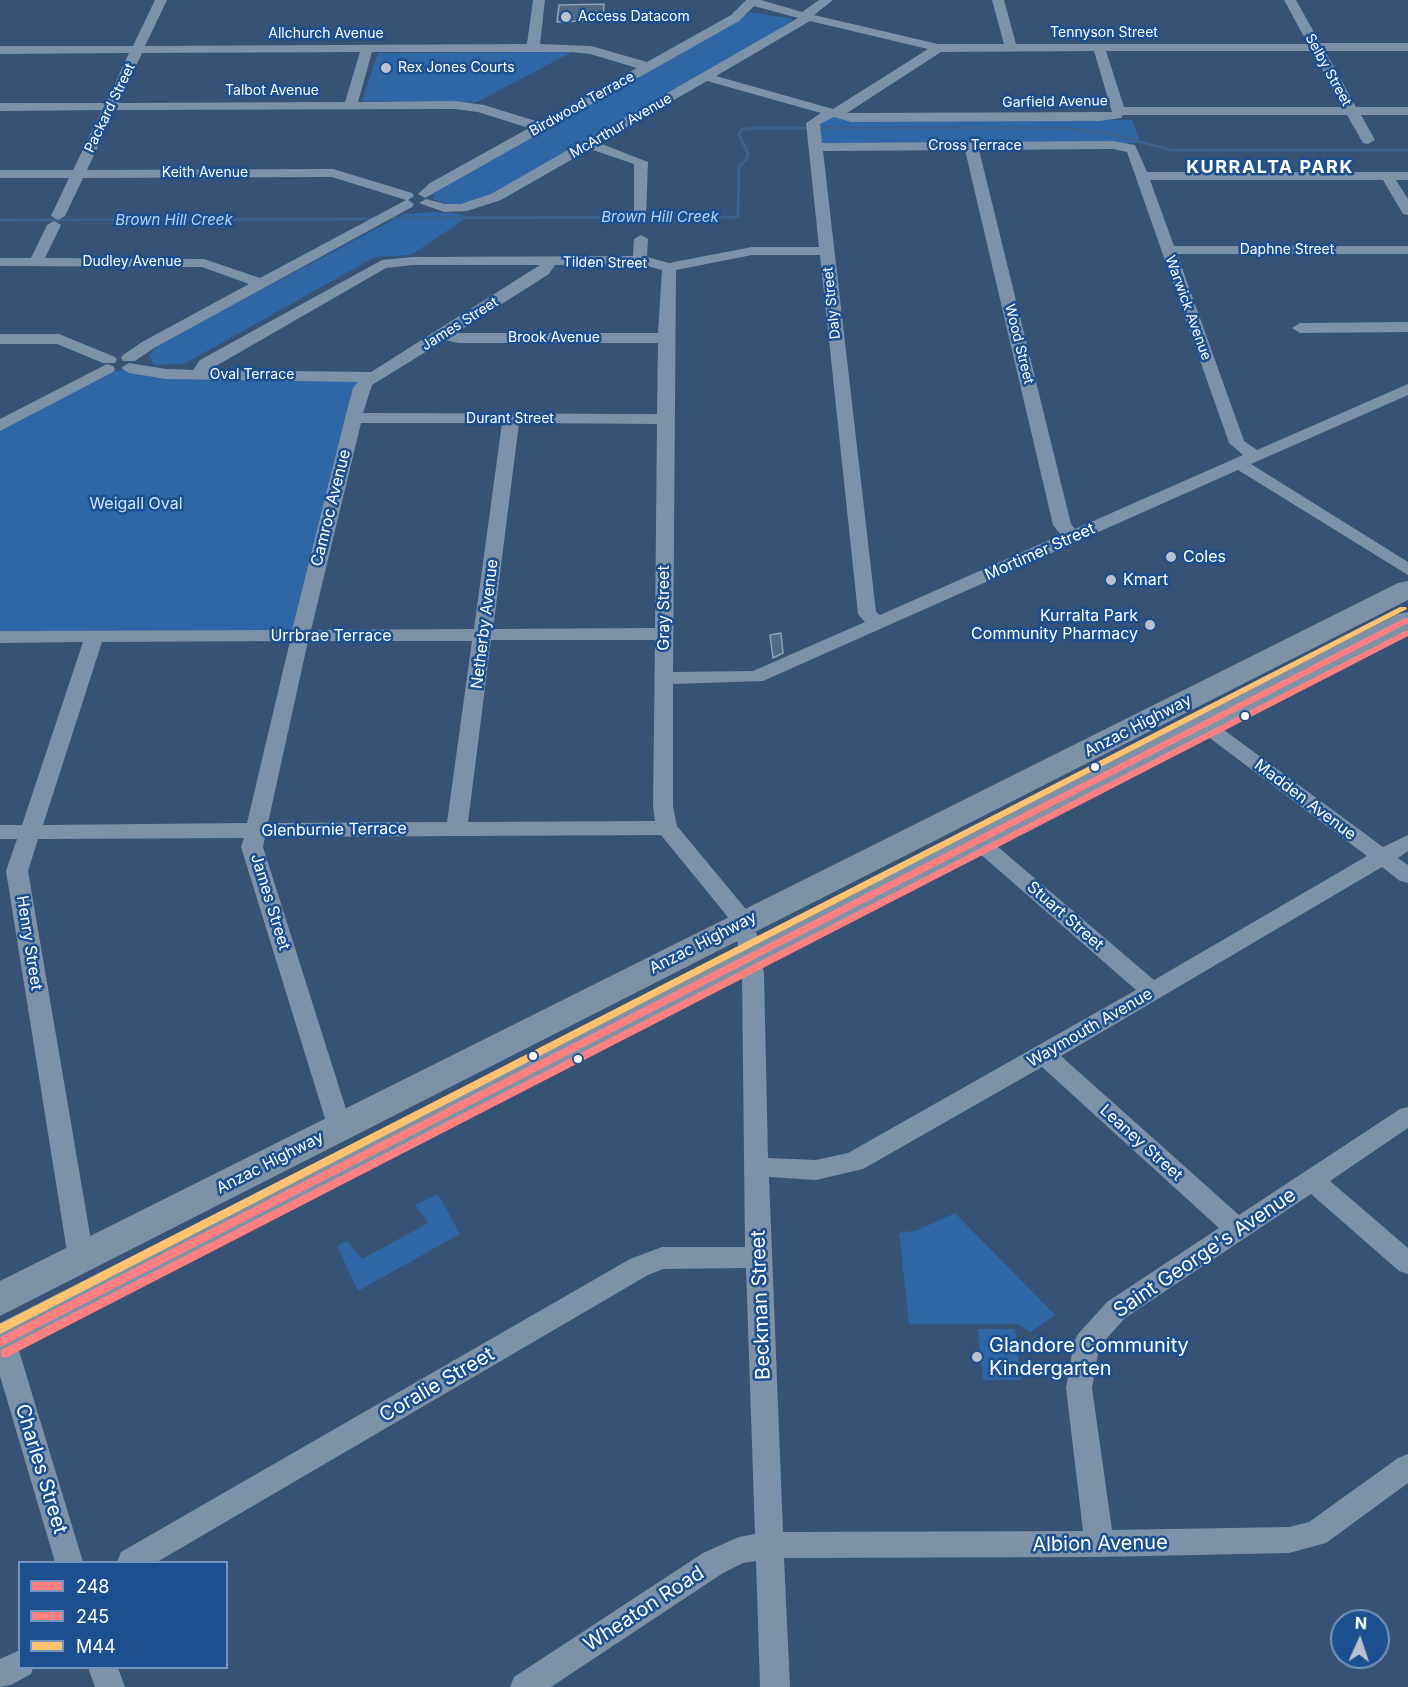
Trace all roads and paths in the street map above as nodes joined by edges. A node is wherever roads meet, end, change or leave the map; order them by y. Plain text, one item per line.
1 (161, 0) edge
2 (539, 0) edge
3 (827, 0) edge
4 (998, 0) edge
5 (1290, 0) edge
6 (749, 3) edge
7 (774, 9) junction
8 (807, 16) junction
9 (1315, 47) junction
10 (1408, 47) edge
11 (533, 48) junction
12 (938, 48) junction
13 (1011, 48) junction
14 (1099, 48) junction
15 (367, 49) junction
16 (0, 50) edge
17 (139, 50) junction
18 (649, 67) junction
19 (706, 77) junction
20 (111, 106) junction
21 (350, 106) junction
22 (0, 107) edge
23 (1119, 111) junction
24 (1351, 111) junction
25 (1408, 111) edge
26 (831, 114) junction
27 (541, 127) junction
28 (814, 135) junction
29 (1368, 140) dead end
30 (589, 144) junction
31 (971, 146) junction
32 (1133, 152) joint
33 (0, 174) edge
34 (79, 174) junction
35 (1142, 176) junction
36 (1387, 176) junction
37 (1408, 176) edge
38 (425, 199) junction
39 (407, 200) junction
40 (1408, 211) edge
41 (641, 213) dead end
42 (641, 239) dead end
43 (1167, 250) junction
44 (1408, 250) edge
45 (826, 251) junction
46 (640, 260) junction
47 (0, 262) edge
48 (36, 262) junction
49 (549, 262) junction
50 (669, 267) junction
51 (261, 283) junction
52 (1408, 327) edge
53 (1300, 328) dead end
54 (444, 335) junction
55 (666, 338) junction
56 (0, 339) edge
57 (129, 363) junction
58 (108, 365) junction
59 (198, 374) junction
60 (371, 379) junction
61 (1408, 389) edge
62 (353, 418) junction
63 (5, 419) edge
64 (511, 419) junction
65 (666, 419) junction
66 (1247, 460) junction
67 (1072, 538) junction
68 (1408, 570) edge
69 (1408, 589) edge
70 (879, 624) junction
71 (1405, 624) edge
72 (663, 634) junction
73 (484, 635) junction
74 (300, 637) junction
75 (0, 638) edge
76 (94, 638) junction
77 (665, 678) junction
78 (1145, 722) junction
79 (1202, 723) junction
80 (1023, 784) junction
81 (1064, 794) junction
82 (457, 828) junction
83 (668, 828) junction
84 (255, 831) junction
85 (0, 832) edge
86 (28, 832) junction
87 (977, 840) junction
88 (1408, 842) edge
89 (1382, 856) junction
90 (847, 872) junction
91 (1408, 876) edge
92 (872, 894) junction
93 (741, 924) junction
94 (751, 956) junction
95 (1152, 991) junction
96 (506, 1044) junction
97 (1044, 1055) junction
98 (550, 1059) junction
99 (1408, 1116) edge
100 (340, 1128) junction
101 (758, 1167) junction
102 (1313, 1181) junction
103 (186, 1206) junction
104 (1238, 1230) junction
105 (208, 1234) junction
106 (758, 1257) junction
107 (81, 1258) junction
108 (1408, 1263) edge
109 (0, 1299) edge
110 (2, 1342) edge
111 (1408, 1467) edge
112 (1099, 1544) junction
113 (769, 1545) junction
114 (68, 1561) edge
115 (134, 1561) edge
116 (18, 1665) edge
117 (103, 1669) edge
118 (0, 1675) edge
119 (110, 1687) edge
120 (525, 1687) edge
121 (775, 1687) edge

1 - 17 street, Packard Street
2 - 11 street
3 - 8 street, McArthur Avenue
4 - 13 street
5 - 9 street, Selby Street
6 - 7 street, Tennyson Street
6 - 7 street
6 - 8 street, Tennyson Street
6 - 18 street, Birdwood Terrace
7 - 8 street, Tennyson Street
8 - 12 street, Tennyson Street
8 - 19 street, McArthur Avenue
9 - 10 street, Tennyson Street
9 - 14 street, Tennyson Street
9 - 24 street, Selby Street
11 - 15 street, Allchurch Avenue
11 - 18 street, Allchurch Avenue
12 - 13 street, Tennyson Street
12 - 26 street
13 - 14 street, Tennyson Street
14 - 23 street
15 - 17 street, Allchurch Avenue
15 - 21 street
16 - 17 street, Allchurch Avenue
17 - 20 street, Packard Street
18 - 27 street, Birdwood Terrace
19 - 26 street, Garfield Avenue
19 - 30 street, McArthur Avenue
20 - 21 street, Talbot Avenue
20 - 22 street, Talbot Avenue
20 - 34 street, Packard Street
21 - 27 street, Talbot Avenue
23 - 24 street, Garfield Avenue
23 - 26 street, Garfield Avenue
24 - 25 street, Garfield Avenue
24 - 29 street, Selby Street
26 - 28 street
27 - 38 street, Birdwood Terrace
28 - 31 street, Cross Terrace
28 - 45 street, Daly Street
30 - 38 street, McArthur Avenue
30 - 41 street
31 - 32 street, Cross Terrace
31 - 67 street, Wood Street
32 - 35 street, Warwick Avenue
33 - 34 street, Keith Avenue
34 - 39 street, Keith Avenue
34 - 48 street, Packard Street
35 - 36 street
35 - 43 street, Warwick Avenue
36 - 37 street
36 - 40 street
38 - 39 street, McArthur Avenue
39 - 51 street
42 - 46 street
43 - 44 street, Daphne Street
43 - 66 street, Warwick Avenue
45 - 50 street, Tilden Street
45 - 70 street, Daly Street
46 - 49 street, Tilden Street
46 - 50 street, Tilden Street
47 - 48 street, Dudley Avenue
48 - 51 street, Dudley Avenue
49 - 54 street, James Street
49 - 59 street, Tilden Street
50 - 55 street, Gray Street
51 - 57 street
52 - 53 street
54 - 55 street, Brook Avenue
54 - 60 street, James Street
55 - 65 street, Gray Street
56 - 58 street
57 - 58 street, Oval Terrace
57 - 59 street, Oval Terrace
58 - 63 street
59 - 60 street, Oval Terrace
60 - 62 street, Camroc Avenue
61 - 66 street, Mortimer Street
62 - 64 street, Durant Street
62 - 74 street, Camroc Avenue
64 - 65 street, Durant Street
64 - 73 street, Netherby Avenue
65 - 72 street, Gray Street
66 - 67 street, Mortimer Street
66 - 68 street, Warwick Avenue
67 - 70 street, Mortimer Street
69 - 78 highway, Anzac Highway
70 - 77 street, Mortimer Street
71 - 79 highway, Anzac Highway
72 - 73 street, Urrbrae Terrace
72 - 77 street, Gray Street
73 - 74 street, Urrbrae Terrace
73 - 82 street, Netherby Avenue
74 - 76 street, Urrbrae Terrace
74 - 84 street, James Street
75 - 76 street, Urrbrae Terrace
76 - 86 street, Henry Street
77 - 83 street, Gray Street
78 - 79 highway
78 - 80 highway, Anzac Highway
79 - 81 highway, Anzac Highway
79 - 89 street, Madden Avenue
80 - 81 highway
80 - 90 highway, Anzac Highway
81 - 87 highway, Anzac Highway
82 - 83 street, Glenburnie Terrace
82 - 84 street, Glenburnie Terrace
83 - 93 street, Gray Street
84 - 86 street, Glenburnie Terrace
84 - 100 street, James Street
85 - 86 street, Glenburnie Terrace
86 - 107 street, Henry Street
87 - 92 highway, Anzac Highway
87 - 95 street, Stuart Street
88 - 89 street, Waymouth Avenue
89 - 91 street, Madden Avenue
89 - 95 street, Waymouth Avenue
90 - 92 highway
90 - 93 highway, Anzac Highway
92 - 94 highway, Anzac Highway
93 - 94 street, Beckman Street
93 - 96 highway, Anzac Highway
94 - 98 highway, Anzac Highway
94 - 101 street, Beckman Street
95 - 97 street, Waymouth Avenue
96 - 98 highway
96 - 100 highway, Anzac Highway
97 - 101 street, Waymouth Avenue
97 - 104 street, Leaney Street
98 - 105 highway, Anzac Highway
99 - 102 street, Saint George's Avenue
100 - 103 highway, Anzac Highway
101 - 106 street, Beckman Street
102 - 104 street, Saint George's Avenue
102 - 108 street
103 - 105 highway
103 - 107 highway, Anzac Highway
104 - 112 street, Saint George's Avenue
105 - 110 highway, Anzac Highway
106 - 113 street, Beckman Street
106 - 115 street, Coralie Street
107 - 109 highway, Anzac Highway
110 - 114 street, Charles Street
111 - 112 street, Albion Avenue
112 - 113 street, Albion Avenue
113 - 120 street, Wheaton Road
113 - 121 street, Beckman Street
116 - 118 street
117 - 119 street

